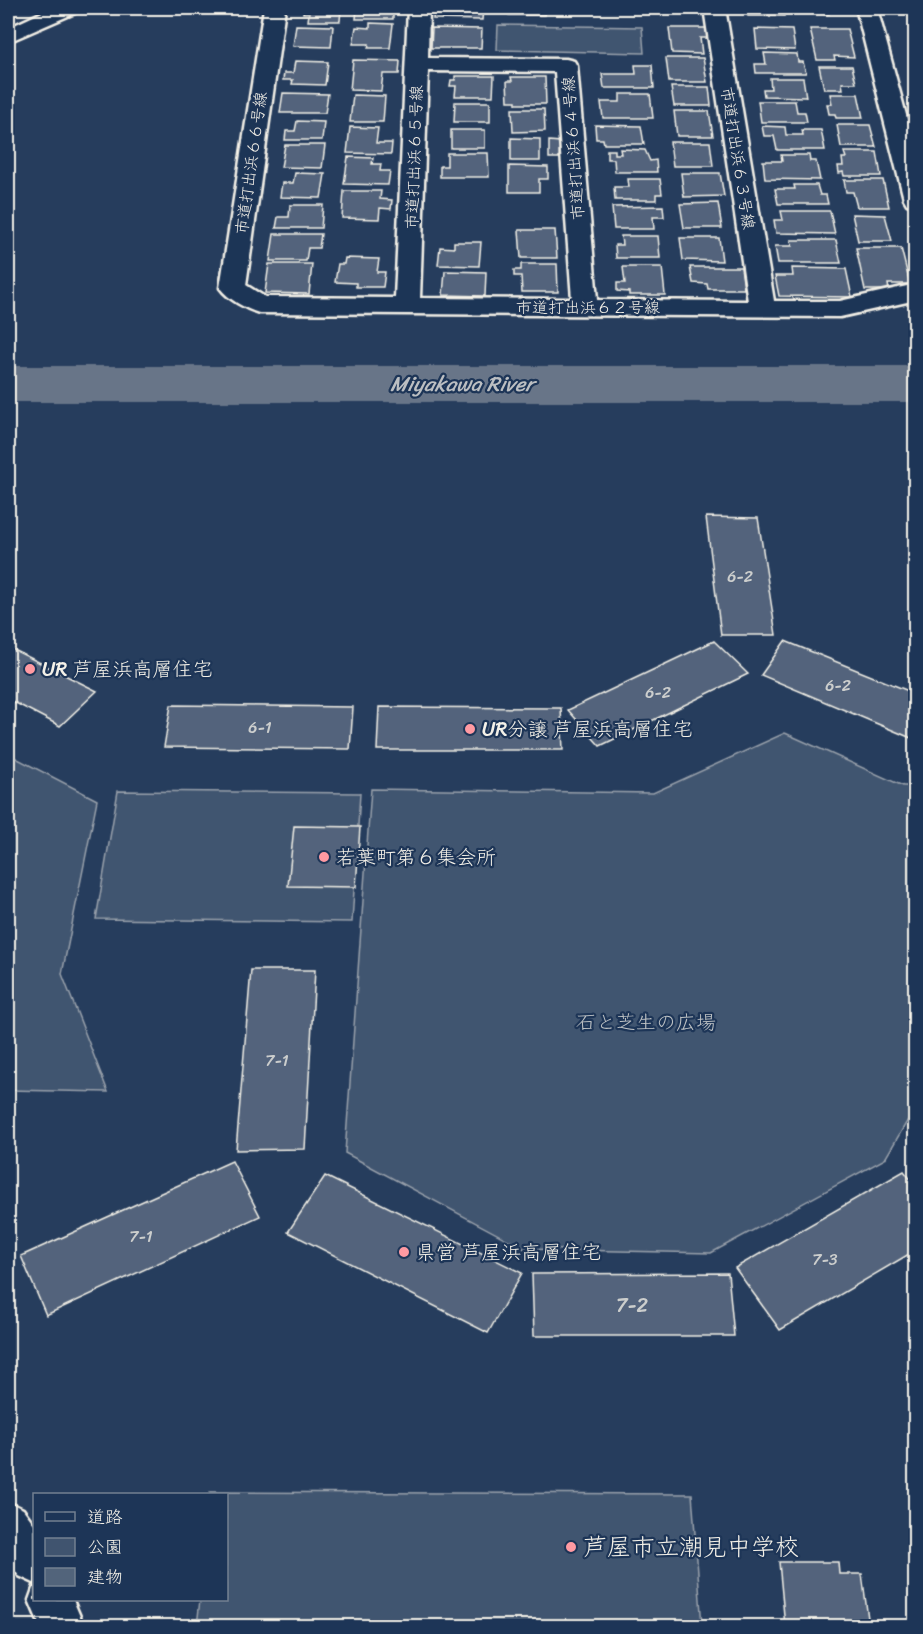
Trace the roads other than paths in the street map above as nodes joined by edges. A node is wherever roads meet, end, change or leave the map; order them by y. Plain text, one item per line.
1 (67, 8) edge
2 (274, 8) edge
3 (419, 8) edge
4 (691, 8) edge
5 (715, 8) edge
6 (866, 8) edge
7 (8, 36) edge
8 (417, 64) junction
9 (915, 199) edge
10 (915, 292) edge
11 (259, 305) joint
12 (407, 306) junction
13 (585, 307) junction
14 (762, 308) junction
15 (8, 1524) edge
16 (33, 1560) edge
17 (52, 1601) edge
18 (62, 1626) edge

1 - 7 street
2 - 11 street, 市道打出浜６６号線
3 - 8 street, 市道打出浜６５号線
4 - 5 street
5 - 14 street, 市道打出浜６３号線
6 - 9 street
8 - 12 street, 市道打出浜６５号線
8 - 13 street, 市道打出浜６４号線
10 - 14 street, 市道打出浜６２号線
11 - 12 street, 市道打出浜６２号線
12 - 13 street, 市道打出浜６２号線
13 - 14 street, 市道打出浜６２号線
15 - 16 street
17 - 18 street

